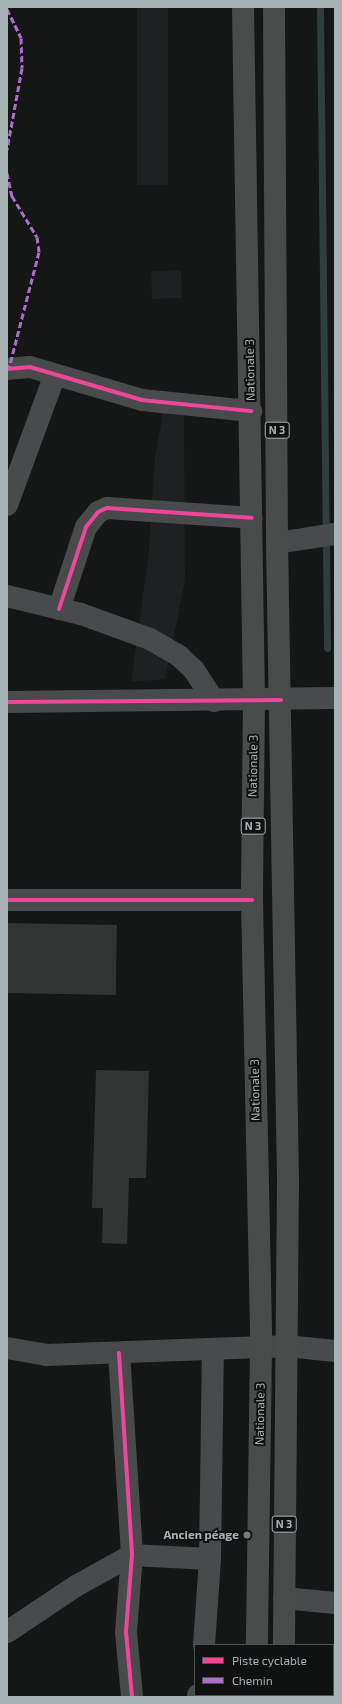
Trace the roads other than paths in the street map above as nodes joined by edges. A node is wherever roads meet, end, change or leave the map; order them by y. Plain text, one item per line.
1 (243, 7) edge
2 (274, 7) edge
3 (7, 369) edge
4 (54, 376) junction
5 (251, 412) junction
6 (7, 506) edge
7 (252, 518) junction
8 (335, 534) edge
9 (277, 544) junction
10 (7, 596) edge
11 (59, 609) junction
12 (335, 698) edge
13 (254, 700) junction
14 (281, 700) junction
15 (214, 701) junction
16 (7, 702) edge
17 (7, 900) edge
18 (252, 900) junction
19 (287, 1346) junction
20 (7, 1348) edge
21 (261, 1348) junction
22 (213, 1350) junction
23 (335, 1351) edge
24 (119, 1353) junction
25 (132, 1555) junction
26 (210, 1559) junction
27 (284, 1598) junction
28 (335, 1603) edge
29 (7, 1632) edge
30 (204, 1644) edge
31 (257, 1644) edge
32 (284, 1644) edge
33 (132, 1697) edge

1 - 5 main road, Nationale 3 / N 3
2 - 9 main road, N 3
3 - 4 street
4 - 5 street
4 - 6 street
5 - 7 main road, Nationale 3 / N 3
7 - 11 street
7 - 13 main road, Nationale 3 / N 3
8 - 9 street
9 - 14 main road, N 3
10 - 11 street
11 - 15 street
12 - 14 street
13 - 14 street
13 - 15 street
13 - 18 main road, Nationale 3 / N 3
14 - 19 main road, N 3
15 - 16 street
17 - 18 street
18 - 21 main road, Nationale 3 / N 3
19 - 21 street
19 - 23 street
19 - 27 main road, N 3
20 - 24 street
21 - 22 street
21 - 31 main road, Nationale 3 / N 3
22 - 24 street
22 - 26 street
24 - 25 street
25 - 26 street
25 - 29 street
25 - 33 street
26 - 30 street
27 - 28 street
27 - 32 main road, N 3

